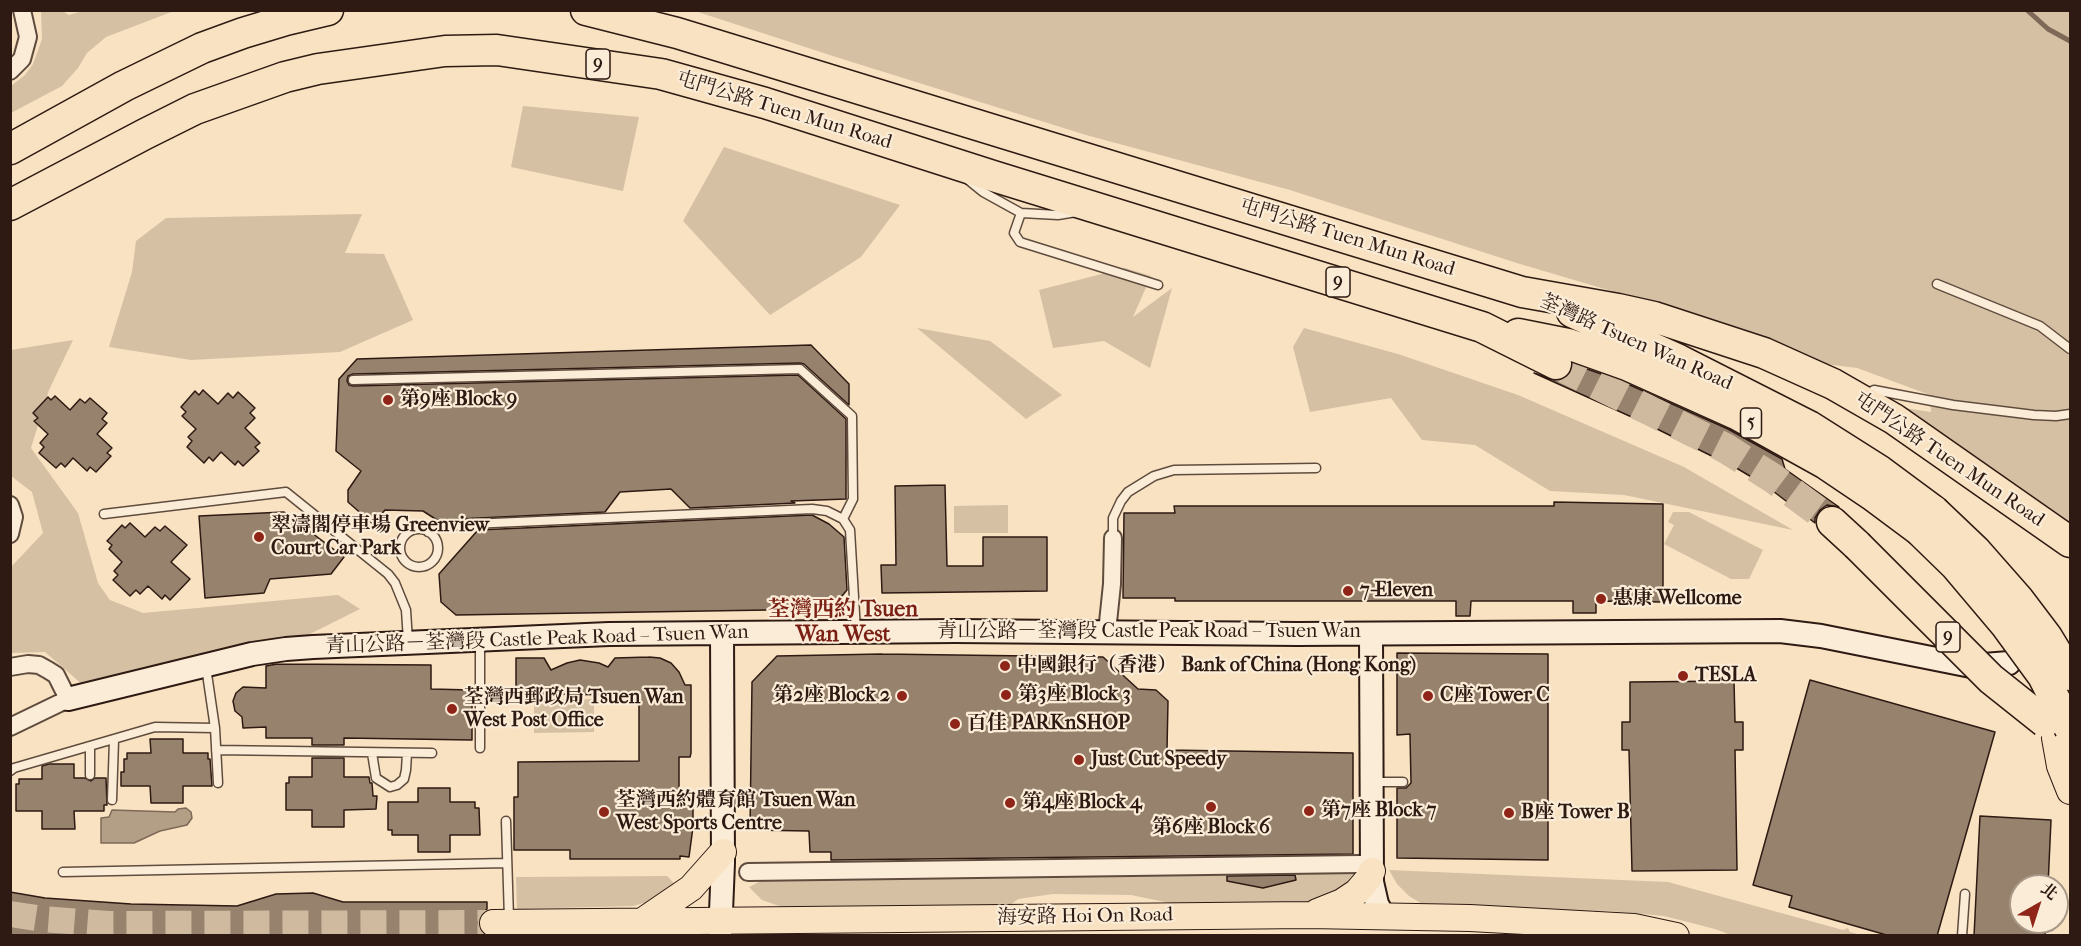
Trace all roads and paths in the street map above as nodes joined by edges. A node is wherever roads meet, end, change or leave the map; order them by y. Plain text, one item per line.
1 (22, 10) edge
2 (328, 10) edge
3 (585, 10) edge
4 (10, 71) edge
5 (10, 149) edge
6 (942, 159) junction
7 (10, 205) edge
8 (1100, 208) junction
9 (1021, 213) junction
10 (1937, 284) dead end
11 (1158, 285) dead end
12 (1522, 292) junction
13 (1482, 327) junction
14 (2070, 350) edge
15 (1556, 364) tunnel mouth
16 (434, 378) junction
17 (353, 381) dead end
18 (434, 390) dead end
19 (1860, 398) junction
20 (2070, 414) edge
21 (1316, 468) dead end
22 (10, 505) edge
23 (104, 514) dead end
24 (843, 519) junction
25 (1926, 521) junction
26 (1832, 522) tunnel mouth
27 (428, 532) junction
28 (10, 534) edge
29 (1113, 538) joint
30 (2070, 542) edge
31 (856, 632) junction
32 (1107, 632) junction
33 (722, 634) junction
34 (1371, 634) junction
35 (480, 639) junction
36 (408, 644) junction
37 (2009, 663) dead end
38 (206, 666) junction
39 (10, 668) edge
40 (2070, 675) edge
41 (68, 699) junction
42 (2061, 722) edge
43 (10, 727) edge
44 (215, 728) junction
45 (114, 740) junction
46 (90, 747) junction
47 (480, 748) dead end
48 (216, 750) junction
49 (372, 753) junction
50 (407, 753) junction
51 (432, 753) dead end
52 (10, 771) edge
53 (90, 775) dead end
54 (1372, 782) junction
55 (1403, 782) dead end
56 (218, 783) dead end
57 (2070, 791) edge
58 (112, 800) dead end
59 (506, 821) dead end
60 (723, 852) junction
61 (507, 863) junction
62 (1367, 868) junction
63 (63, 872) dead end
64 (748, 872) dead end
65 (1965, 894) dead end
66 (1308, 915) junction
67 (1383, 916) junction
68 (644, 920) junction
69 (501, 923) joint
70 (720, 928) edge
71 (1410, 936) edge
72 (1676, 936) edge
73 (1962, 936) edge

1 - 4 street
2 - 5 highway
3 - 12 highway, 屯門公路 Tuen Mun Road / 9
6 - 7 highway, 屯門公路 Tuen Mun Road / 9
6 - 8 highway, 屯門公路 Tuen Mun Road / 9
6 - 9 lane
8 - 9 lane
8 - 13 highway, 屯門公路 Tuen Mun Road / 9
9 - 11 lane
10 - 14 lane
12 - 19 highway, 屯門公路 Tuen Mun Road / 9
12 - 25 highway, 荃灣路 Tsuen Wan Road / 5
13 - 15 highway, 屯門公路 Tuen Mun Road / 9
13 - 25 highway, 荃灣路 Tsuen Wan Road / 5
16 - 17 lane
16 - 18 lane
16 - 24 lane
19 - 20 lane
19 - 30 highway, 屯門公路 Tuen Mun Road / 9
21 - 29 lane
22 - 28 street
23 - 36 lane
24 - 27 lane
24 - 31 lane
25 - 40 highway, 荃灣路 Tsuen Wan Road / 5, bridge
25 - 42 highway, 荃灣路 Tsuen Wan Road / 5, bridge
26 - 42 highway, 9, bridge
27 - 27 lane
29 - 32 street
31 - 32 street, 青山公路－荃灣段 Castle Peak Road – Tsuen Wan
31 - 33 street, 青山公路－荃灣段 Castle Peak Road – Tsuen Wan
32 - 34 street, 青山公路－荃灣段 Castle Peak Road – Tsuen Wan
33 - 35 street, 青山公路－荃灣段 Castle Peak Road – Tsuen Wan
33 - 60 street
34 - 37 street, 青山公路－荃灣段 Castle Peak Road – Tsuen Wan
34 - 54 street
35 - 36 street, 青山公路－荃灣段 Castle Peak Road – Tsuen Wan
35 - 47 lane
36 - 38 street, 青山公路－荃灣段 Castle Peak Road – Tsuen Wan
38 - 41 street, 青山公路－荃灣段 Castle Peak Road – Tsuen Wan
38 - 44 lane
39 - 41 street
41 - 43 street, 青山公路－荃灣段 Castle Peak Road – Tsuen Wan
42 - 57 main road
44 - 45 lane
44 - 48 lane
45 - 46 lane
45 - 58 lane
46 - 52 lane
46 - 53 lane
48 - 49 lane
48 - 56 lane
49 - 50 lane
49 - 50 lane
50 - 51 lane
54 - 55 lane
54 - 62 street
59 - 61 lane
60 - 68 main road
60 - 70 street
61 - 63 lane
61 - 69 lane
62 - 64 street
62 - 66 main road
62 - 67 street
65 - 73 lane
66 - 67 main road, 海安路 Hoi On Road
66 - 70 main road, 海安路 Hoi On Road
67 - 71 main road
67 - 72 main road, 海安路 Hoi On Road
68 - 69 main road, 海安路 Hoi On Road
68 - 70 main road, 海安路 Hoi On Road

